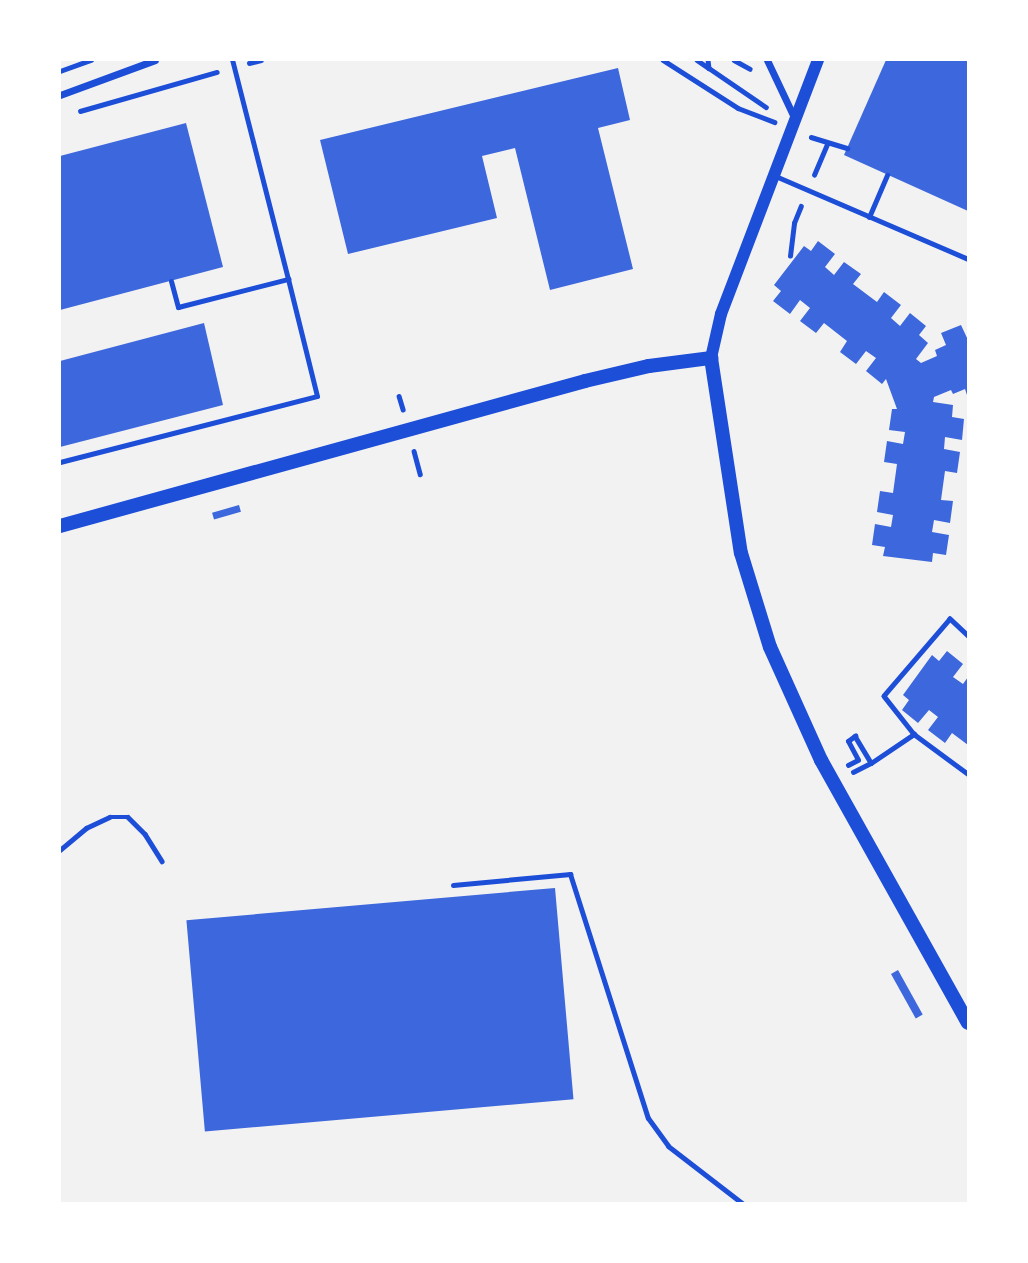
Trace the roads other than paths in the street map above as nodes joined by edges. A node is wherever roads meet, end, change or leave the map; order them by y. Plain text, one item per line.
1 (155, 60) edge
2 (232, 60) edge
3 (767, 60) edge
4 (818, 60) edge
5 (60, 95) edge
6 (794, 117) junction
7 (774, 175) junction
8 (887, 175) dead end
9 (869, 217) junction
10 (968, 259) edge
11 (288, 279) junction
12 (171, 281) dead end
13 (710, 358) junction
14 (60, 462) edge
15 (60, 526) edge
16 (453, 885) dead end
17 (968, 1023) edge
18 (743, 1203) edge

1 - 5 street
2 - 11 lane
3 - 6 street
4 - 6 street
6 - 7 street
7 - 9 lane
7 - 13 street
8 - 9 lane
9 - 10 lane
11 - 12 lane
11 - 14 lane
13 - 15 main road
13 - 17 main road
16 - 18 lane

